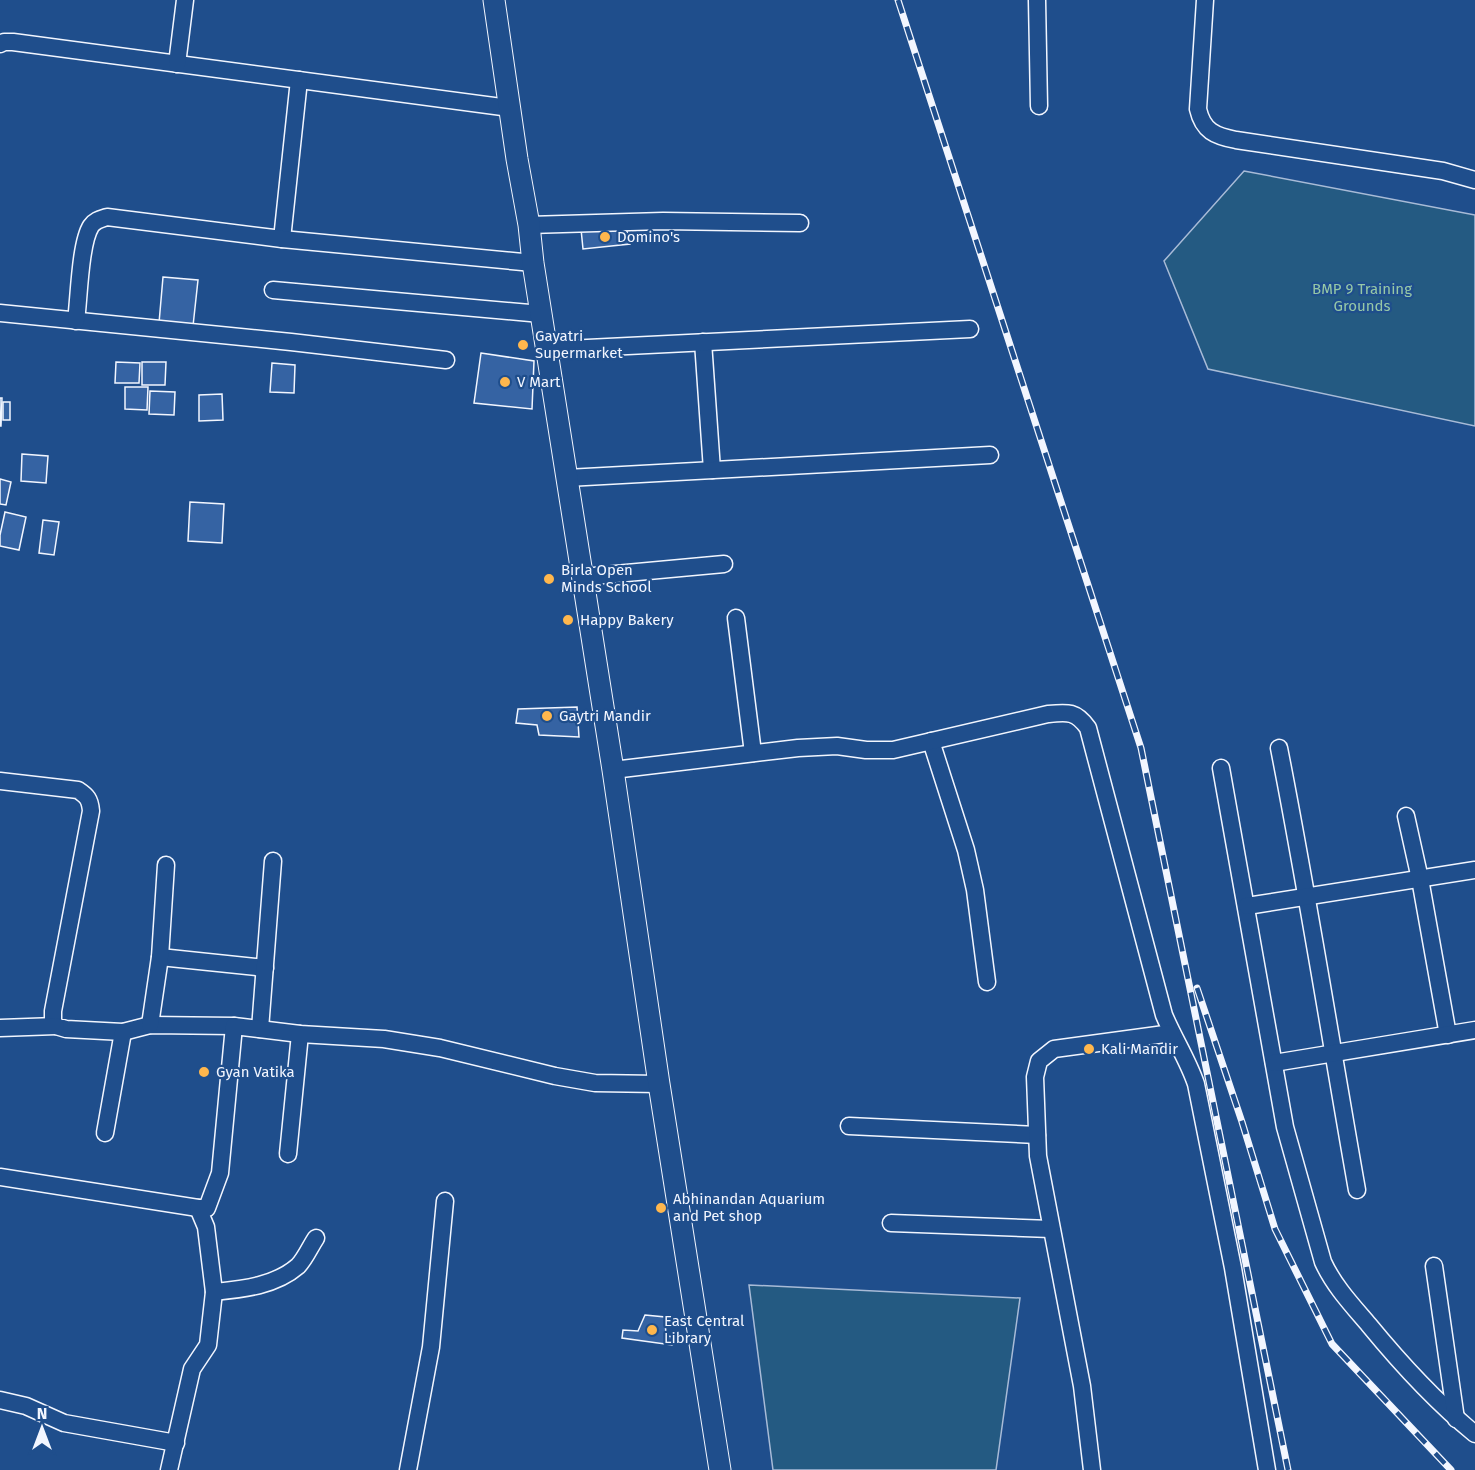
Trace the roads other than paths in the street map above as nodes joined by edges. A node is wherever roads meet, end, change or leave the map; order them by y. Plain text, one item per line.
1 (185, 0) edge
2 (494, 0) edge
3 (1037, 0) edge
4 (1205, 0) edge
5 (0, 44) edge
6 (177, 64) junction
7 (299, 80) junction
8 (1039, 106) dead end
9 (510, 108) junction
10 (1475, 180) edge
11 (800, 223) dead end
12 (530, 225) junction
13 (282, 239) junction
14 (533, 263) junction
15 (273, 290) dead end
16 (0, 314) edge
17 (541, 314) junction
18 (76, 321) junction
19 (970, 328) dead end
20 (703, 342) junction
21 (547, 350) junction
22 (446, 360) dead end
23 (990, 455) dead end
24 (712, 470) junction
25 (567, 477) junction
26 (724, 564) dead end
27 (583, 577) junction
28 (736, 618) dead end
29 (931, 741) junction
30 (1279, 748) dead end
31 (753, 753) junction
32 (1221, 768) dead end
33 (613, 770) junction
34 (0, 781) edge
35 (1406, 816) dead end
36 (273, 861) dead end
37 (166, 865) dead end
38 (1475, 870) edge
39 (1420, 879) junction
40 (1308, 897) junction
41 (1247, 906) junction
42 (160, 957) junction
43 (265, 968) junction
44 (987, 982) dead end
45 (150, 1025) junction
46 (56, 1026) junction
47 (234, 1026) junction
48 (0, 1028) edge
49 (260, 1029) junction
50 (1475, 1030) edge
51 (123, 1032) junction
52 (1172, 1034) junction
53 (300, 1035) junction
54 (1448, 1035) junction
55 (1333, 1053) junction
56 (1274, 1064) junction
57 (659, 1084) junction
58 (849, 1126) dead end
59 (105, 1133) dead end
60 (1037, 1135) junction
61 (288, 1154) dead end
62 (0, 1177) edge
63 (1357, 1190) dead end
64 (445, 1201) dead end
65 (198, 1208) junction
66 (891, 1223) dead end
67 (1051, 1229) junction
68 (316, 1238) dead end
69 (1434, 1266) dead end
70 (214, 1292) junction
71 (0, 1400) edge
72 (1456, 1419) junction
73 (1475, 1434) edge
74 (176, 1443) junction
75 (169, 1470) edge
76 (408, 1470) edge
77 (720, 1470) edge
78 (1092, 1470) edge
79 (1267, 1470) edge

1 - 6 street
2 - 9 main road
3 - 8 street
4 - 10 street
5 - 6 street
6 - 7 street
7 - 9 street
7 - 13 street
9 - 12 main road
11 - 12 street
12 - 14 main road
13 - 14 street
13 - 18 street
14 - 17 main road
15 - 17 street
16 - 18 street
17 - 21 main road
18 - 22 street
19 - 20 street
20 - 21 street
20 - 24 street
21 - 25 main road
23 - 24 street
24 - 25 street
25 - 27 main road
26 - 27 street
27 - 33 main road
28 - 31 street
29 - 31 street
29 - 44 street
29 - 52 street
30 - 40 street
31 - 33 street
32 - 41 street
33 - 57 main road
34 - 46 street
35 - 39 street
36 - 43 street
37 - 42 street
38 - 39 street
39 - 40 street
39 - 54 street
40 - 41 street
40 - 55 street
41 - 56 street
42 - 43 street
42 - 45 street
43 - 49 street
45 - 47 street
45 - 51 street
46 - 48 street
46 - 51 street
47 - 49 street
47 - 65 street
49 - 53 street
50 - 54 street
51 - 59 street
52 - 60 street
52 - 79 street
53 - 57 street
53 - 61 street
54 - 55 street
55 - 56 street
55 - 63 street
56 - 72 street
57 - 77 main road
58 - 60 street
60 - 67 street
62 - 65 street
64 - 76 street
65 - 70 street
66 - 67 street
67 - 78 street
68 - 70 street
69 - 72 street
70 - 74 street
71 - 74 street
72 - 73 street
74 - 75 street

